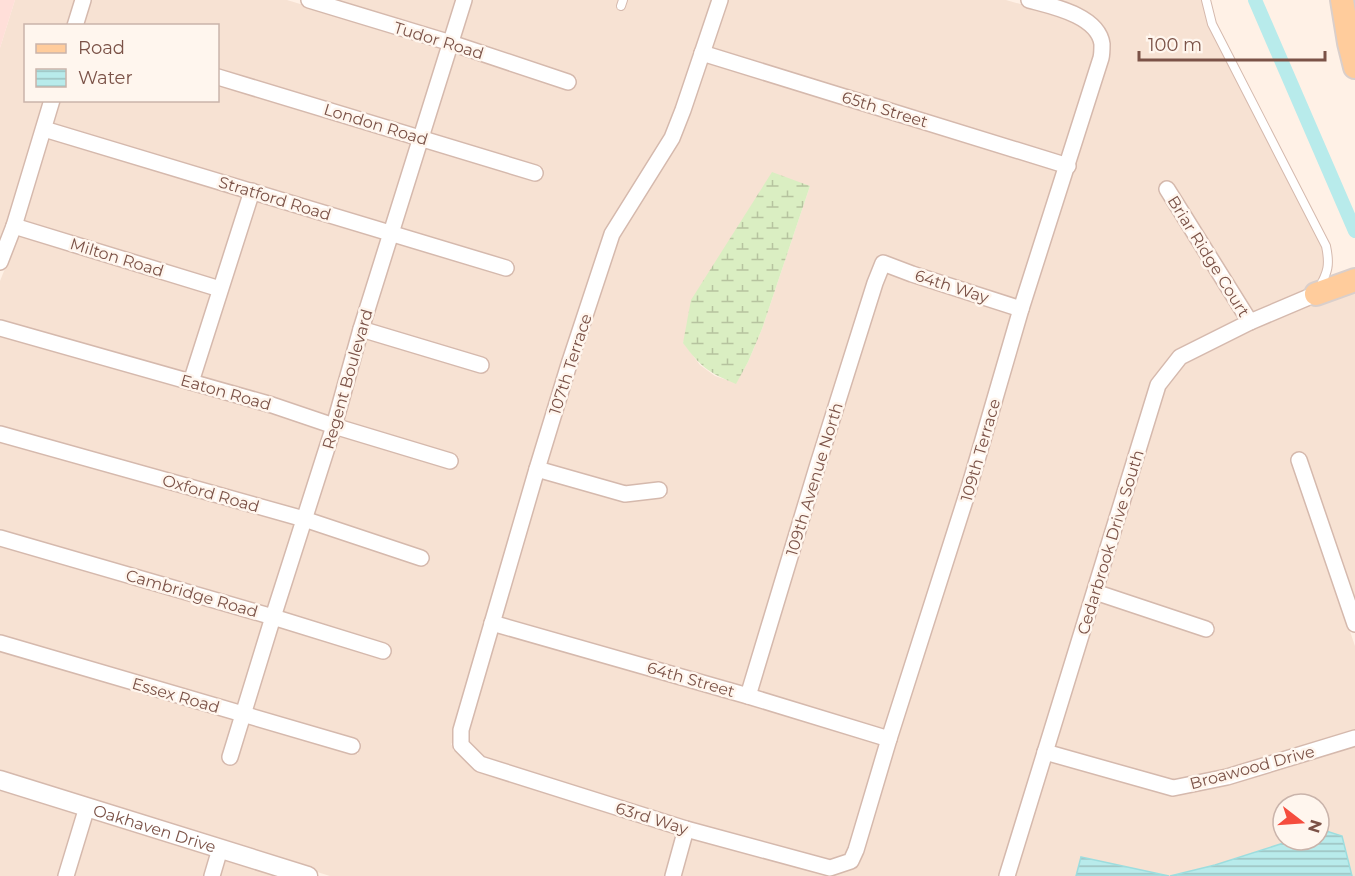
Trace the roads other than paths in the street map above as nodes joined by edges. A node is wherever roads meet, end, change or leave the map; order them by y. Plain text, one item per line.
1 (83, 0) edge
2 (309, 0) edge
3 (464, 0) edge
4 (720, 0) edge
5 (1029, 0) edge
6 (1206, 0) edge
7 (1342, 0) edge
8 (1355, 19) edge
9 (76, 24) edge
10 (451, 43) junction
11 (1349, 43) junction
12 (702, 53) junction
13 (1355, 67) edge
14 (219, 77) edge
15 (568, 82) dead end
16 (51, 102) edge
17 (44, 129) junction
18 (421, 138) junction
19 (1068, 166) junction
20 (535, 173) dead end
21 (1167, 189) dead end
22 (252, 191) junction
23 (14, 226) junction
24 (390, 233) junction
25 (0, 262) edge
26 (883, 263) joint
27 (506, 268) dead end
28 (1355, 280) edge
29 (220, 289) junction
30 (1316, 294) junction
31 (1021, 309) junction
32 (1250, 322) junction
33 (0, 328) edge
34 (361, 329) junction
35 (481, 365) dead end
36 (190, 382) junction
37 (334, 426) junction
38 (0, 434) edge
39 (1299, 460) dead end
40 (450, 461) dead end
41 (537, 469) junction
42 (659, 490) dead end
43 (304, 519) junction
44 (0, 538) edge
45 (422, 558) dead end
46 (1095, 592) junction
47 (273, 617) junction
48 (492, 623) junction
49 (1355, 624) edge
50 (1206, 629) dead end
51 (0, 643) edge
52 (383, 651) dead end
53 (748, 696) junction
54 (243, 715) junction
55 (1355, 738) edge
56 (889, 739) junction
57 (461, 745) joint
58 (352, 746) dead end
59 (1045, 752) junction
60 (230, 758) dead end
61 (0, 780) edge
62 (87, 807) junction
63 (686, 829) junction
64 (220, 849) junction
65 (851, 861) joint
66 (66, 876) edge
67 (212, 876) edge
68 (309, 876) edge
69 (673, 876) edge
70 (1007, 876) edge

1 - 9 street
2 - 10 street, Tudor Road
3 - 10 street, Regent Boulevard
4 - 12 street, 107th Terrace
5 - 19 street, 109th Terrace
6 - 30 lane
7 - 11 main road
8 - 11 main road
10 - 15 street, Tudor Road
10 - 18 street, Regent Boulevard
11 - 13 main road
12 - 19 street, 65th Street
12 - 41 street, 107th Terrace
14 - 18 street, London Road
16 - 17 street
17 - 22 street, Stratford Road
17 - 23 street
18 - 20 street, London Road
18 - 24 street, Regent Boulevard
19 - 31 street, 109th Terrace
21 - 32 street, Briar Ridge Court
22 - 24 street, Stratford Road
22 - 29 street
23 - 25 street
23 - 29 street, Milton Road
24 - 27 street, Stratford Road
24 - 34 street, Regent Boulevard
26 - 31 street, 64th Way
26 - 53 street, 109th Avenue North
28 - 30 main road
29 - 36 street
30 - 32 street, Cedarbrook Drive South
31 - 56 street, 109th Terrace
32 - 46 street, Cedarbrook Drive South
33 - 36 street, Eaton Road
34 - 35 street
34 - 37 street, Regent Boulevard
36 - 37 street, Eaton Road
37 - 40 street, Eaton Road
37 - 43 street, Regent Boulevard
38 - 43 street, Oxford Road
39 - 49 street
41 - 42 street
41 - 48 street, 107th Terrace
43 - 45 street, Oxford Road
43 - 47 street, Regent Boulevard
44 - 47 street, Cambridge Road
46 - 50 street
46 - 59 street, Cedarbrook Drive South
47 - 52 street, Cambridge Road
47 - 54 street, Regent Boulevard
48 - 53 street, 64th Street
48 - 57 street, 107th Terrace
51 - 54 street, Essex Road
53 - 56 street, 64th Street
54 - 58 street, Essex Road
54 - 60 street, Regent Boulevard
55 - 59 street, Broawood Drive
56 - 65 street, 109th Terrace
57 - 63 street, 63rd Way
59 - 70 street, Cedarbrook Drive South
61 - 62 street, Oakhaven Drive
62 - 64 street, Oakhaven Drive
62 - 66 street
63 - 65 street, 63rd Way
63 - 69 street
64 - 67 street
64 - 68 street, Oakhaven Drive

